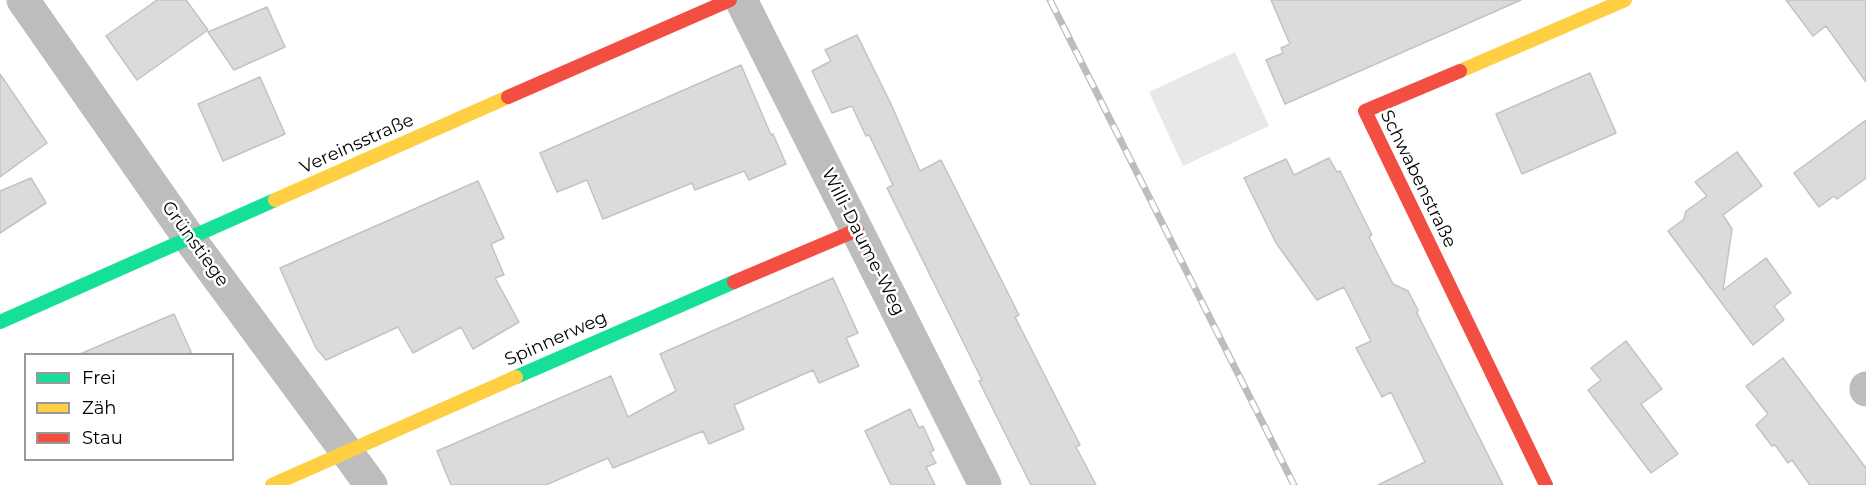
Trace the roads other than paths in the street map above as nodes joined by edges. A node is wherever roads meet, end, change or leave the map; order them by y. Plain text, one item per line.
1 (23, 0) edge
2 (729, 0) edge
3 (741, 0) edge
4 (1625, 0) edge
5 (857, 230) junction
6 (189, 238) junction
7 (0, 322) edge
8 (346, 452) junction
9 (272, 485) edge
10 (371, 485) edge
11 (985, 485) edge
12 (1546, 485) edge

1 - 6 street, Grünstiege
2 - 6 street, Vereinsstraße
3 - 5 street, Willi-Daume-Weg
4 - 12 street, Schwabenstraße
5 - 8 street, Spinnerweg
5 - 11 street, Willi-Daume-Weg
6 - 7 street, Vereinsstraße
6 - 8 street, Grünstiege
8 - 9 street, Spinnerweg
8 - 10 street, Grünstiege

